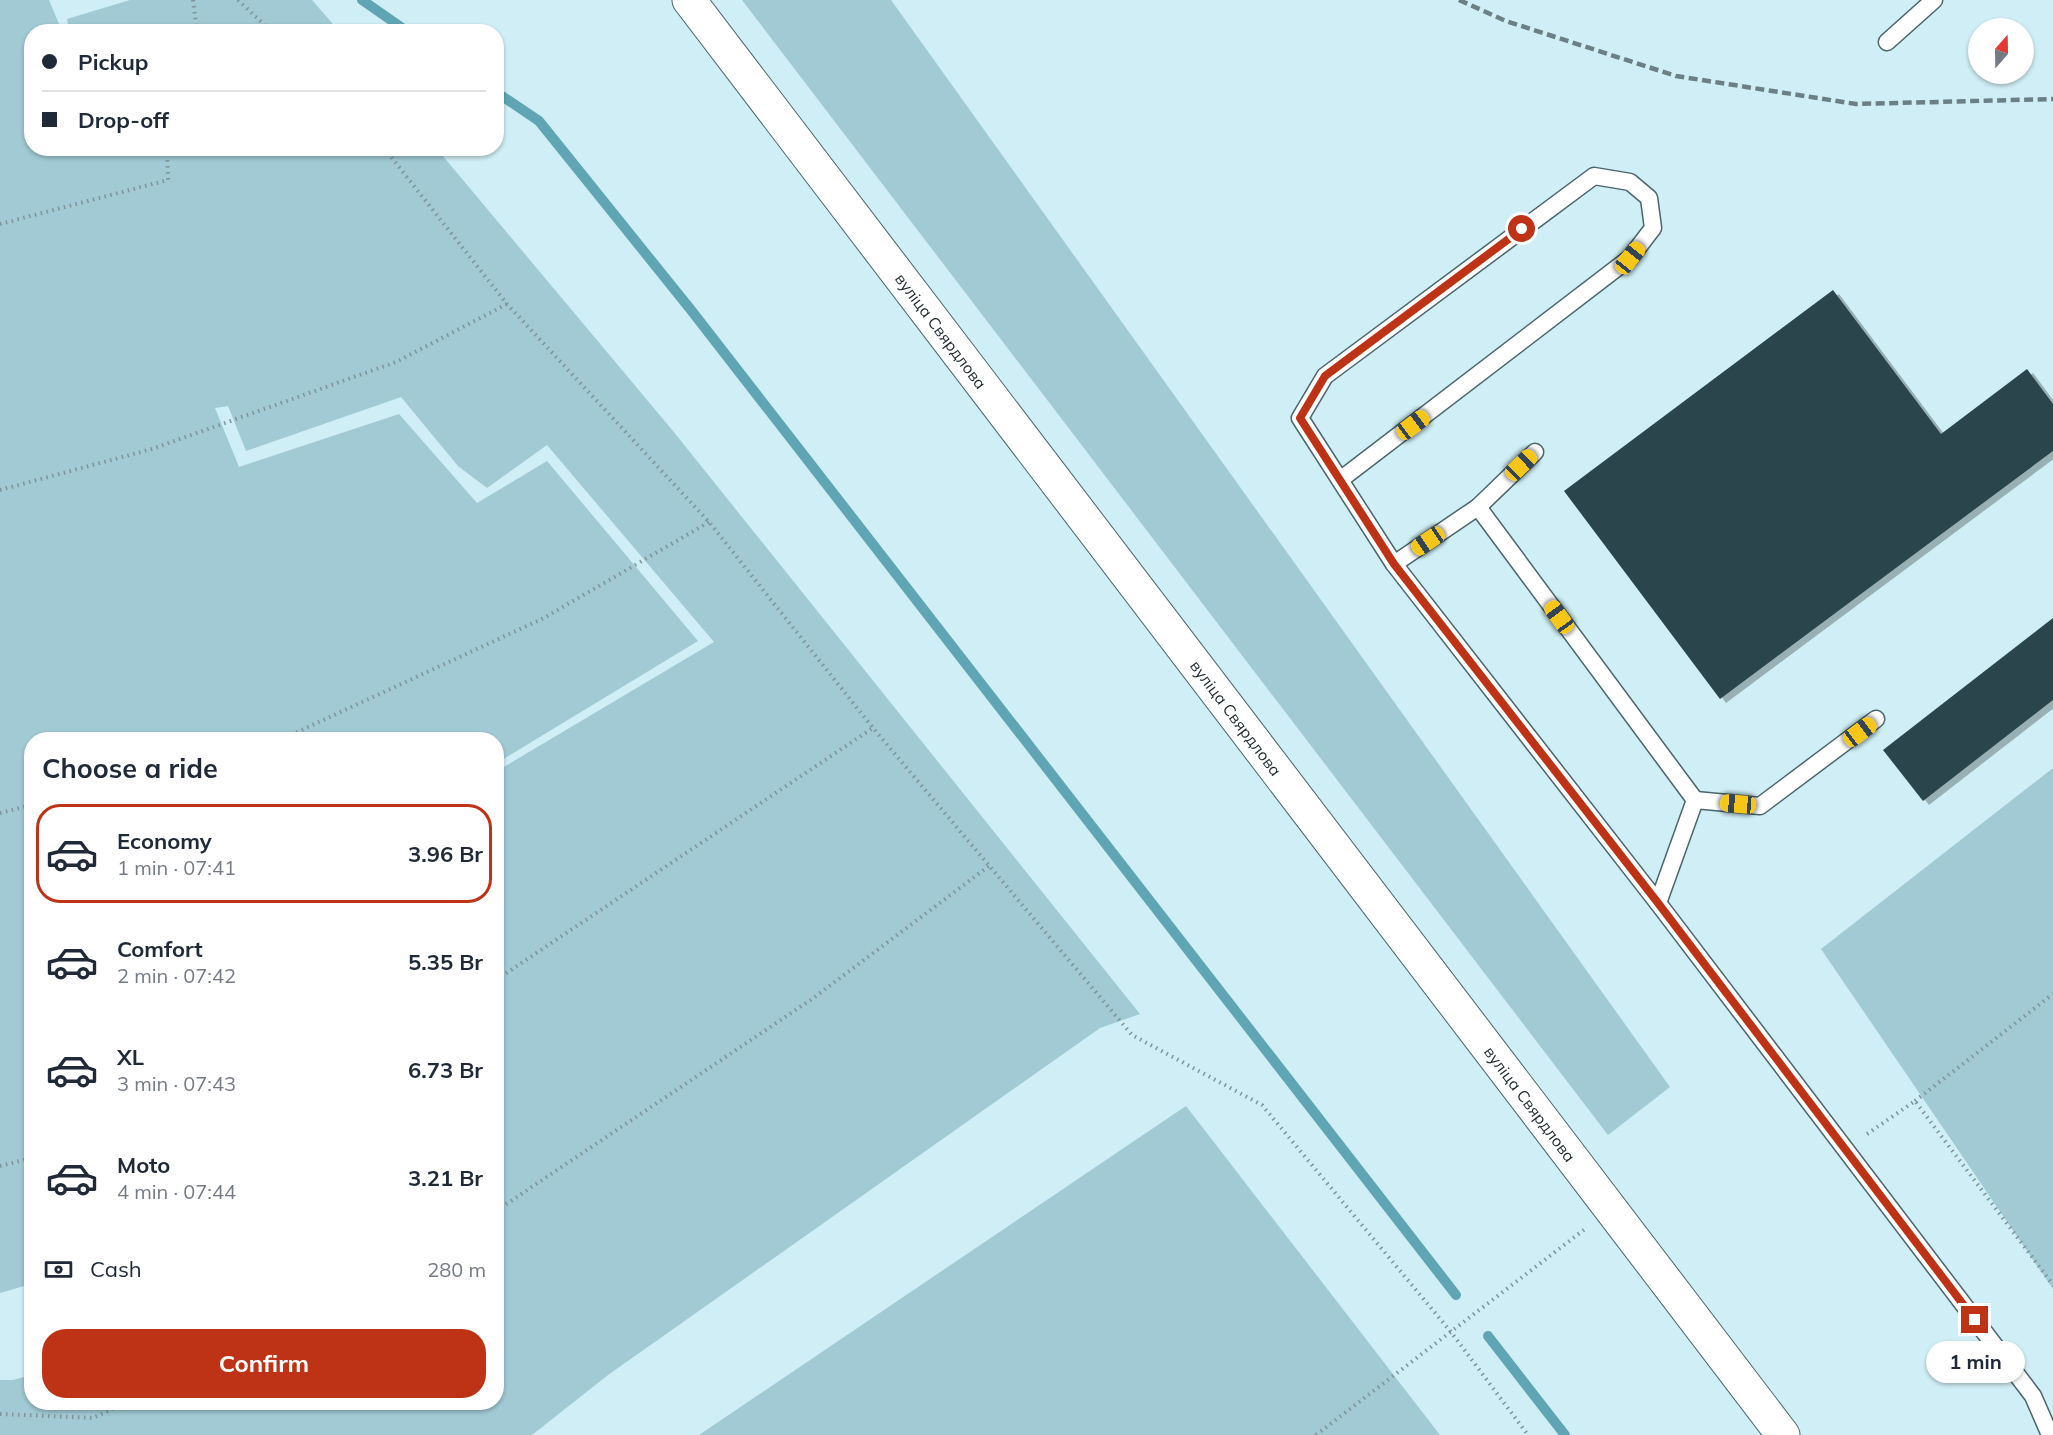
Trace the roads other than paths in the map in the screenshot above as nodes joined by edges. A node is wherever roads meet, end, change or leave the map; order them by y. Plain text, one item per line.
1 (689, 0) edge
2 (1934, 0) edge
3 (1887, 42) dead end
4 (1535, 452) dead end
5 (1340, 480) junction
6 (1478, 507) junction
7 (1394, 564) junction
8 (1876, 719) dead end
9 (1695, 800) junction
10 (1658, 903) junction
11 (2033, 1396) junction
12 (1783, 1435) edge
13 (2036, 1435) edge
14 (2050, 1435) edge

1 - 12 main road, вуліца Свярдлова
2 - 3 lane
4 - 6 lane
5 - 5 lane
5 - 7 lane
6 - 7 lane
6 - 9 lane
7 - 10 lane
8 - 9 lane
9 - 10 lane
10 - 11 lane
11 - 13 lane
11 - 14 lane

